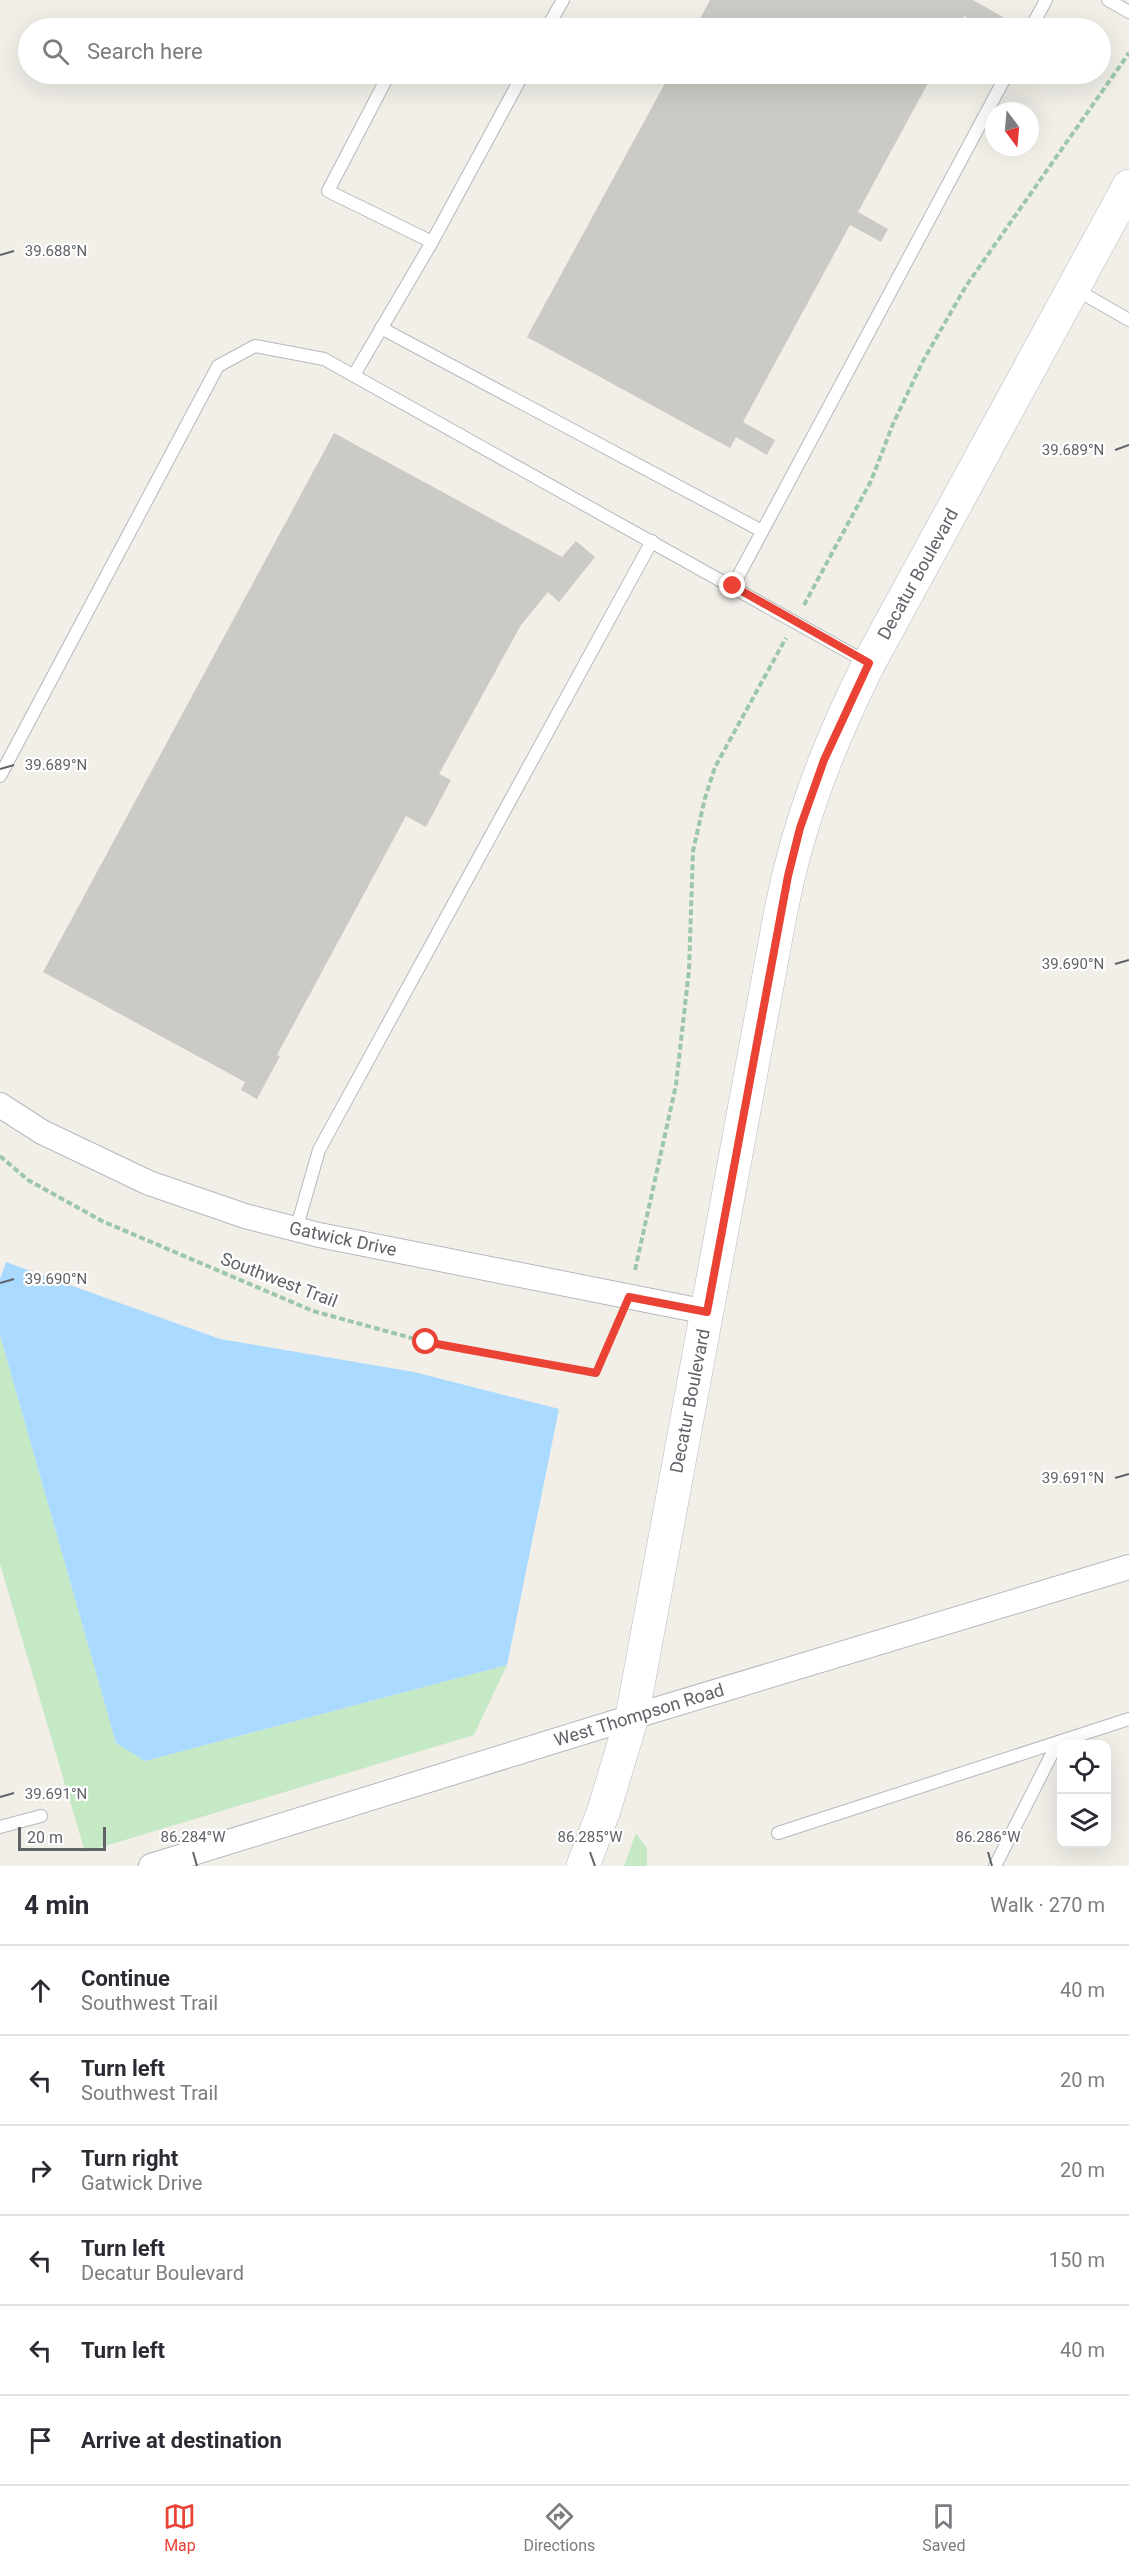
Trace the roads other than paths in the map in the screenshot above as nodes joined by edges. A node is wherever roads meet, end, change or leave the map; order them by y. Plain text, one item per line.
1 (563, 0) edge
2 (1046, 0) edge
3 (1108, 0) edge
4 (1129, 12) edge
5 (553, 18) edge
6 (1036, 18) edge
7 (384, 84) edge
8 (518, 84) edge
9 (1002, 84) edge
10 (1129, 186) edge
11 (432, 242) junction
12 (1073, 288) junction
13 (1129, 320) edge
14 (381, 328) junction
15 (354, 375) junction
16 (762, 531) junction
17 (652, 541) junction
18 (733, 586) junction
19 (869, 663) junction
20 (0, 776) edge
21 (0, 1105) edge
22 (296, 1230) junction
23 (707, 1312) junction
24 (1129, 1567) edge
25 (632, 1717) junction
26 (1129, 1719) edge
27 (1064, 1740) edge
28 (1057, 1742) edge
29 (1057, 1744) edge
30 (41, 1816) dead end
31 (0, 1827) edge
32 (778, 1833) dead end
33 (151, 1866) edge
34 (583, 1866) edge
35 (995, 1866) edge

1 - 5 lane
2 - 6 lane
3 - 4 lane
7 - 11 lane
8 - 11 lane
9 - 16 lane
10 - 12 street, Decatur Boulevard
11 - 14 lane
12 - 13 lane
12 - 19 street, Decatur Boulevard
14 - 15 lane
14 - 16 lane
15 - 17 lane
15 - 20 lane
16 - 18 lane
17 - 18 lane
17 - 22 lane
18 - 19 lane
19 - 23 street, Decatur Boulevard
21 - 22 street, Gatwick Drive
22 - 23 street, Gatwick Drive
23 - 25 street, Decatur Boulevard
24 - 25 street, West Thompson Road
25 - 33 street, West Thompson Road
25 - 34 street, Decatur Boulevard
26 - 27 lane
28 - 32 lane
29 - 35 lane
30 - 31 lane

